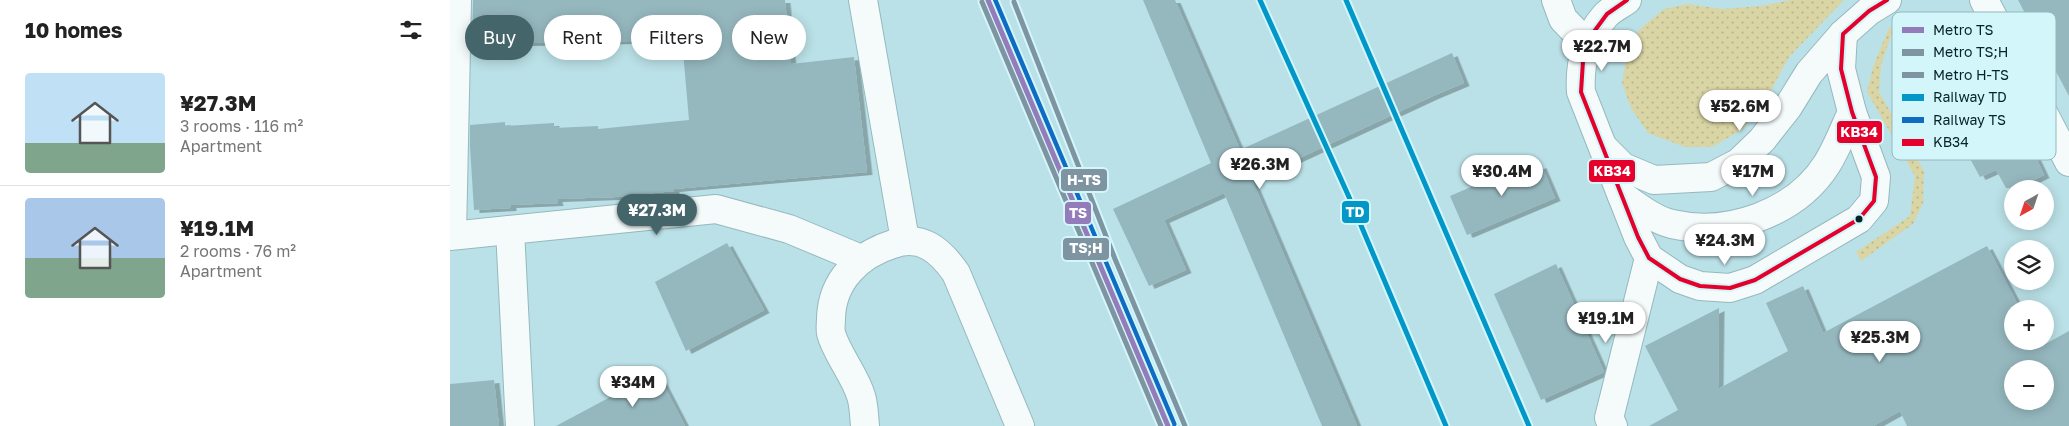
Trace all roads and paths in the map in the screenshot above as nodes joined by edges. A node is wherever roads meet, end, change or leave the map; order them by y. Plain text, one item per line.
1 (457, 0) edge
2 (863, 0) edge
3 (1556, 0) edge
4 (1627, 0) edge
5 (1887, 0) edge
6 (1984, 0) edge
7 (1990, 12) edge
8 (1843, 34) junction
9 (1587, 44) junction
10 (1852, 112) junction
11 (2056, 137) edge
12 (1602, 145) junction
13 (2069, 162) edge
14 (1622, 196) junction
15 (510, 230) junction
16 (451, 236) edge
17 (905, 240) junction
18 (1648, 258) junction
19 (860, 259) junction
20 (520, 426) edge
21 (865, 426) edge
22 (1020, 426) edge
23 (1613, 426) edge

1 - 16 street
2 - 17 street
3 - 9 street
4 - 9 street
5 - 8 street
6 - 7 street
8 - 10 street
8 - 12 street
9 - 12 street
10 - 14 street
10 - 18 street
11 - 13 street
12 - 14 street
14 - 18 street
15 - 16 street
15 - 19 street
15 - 20 street
17 - 19 street
17 - 22 street
18 - 23 street
19 - 21 street

